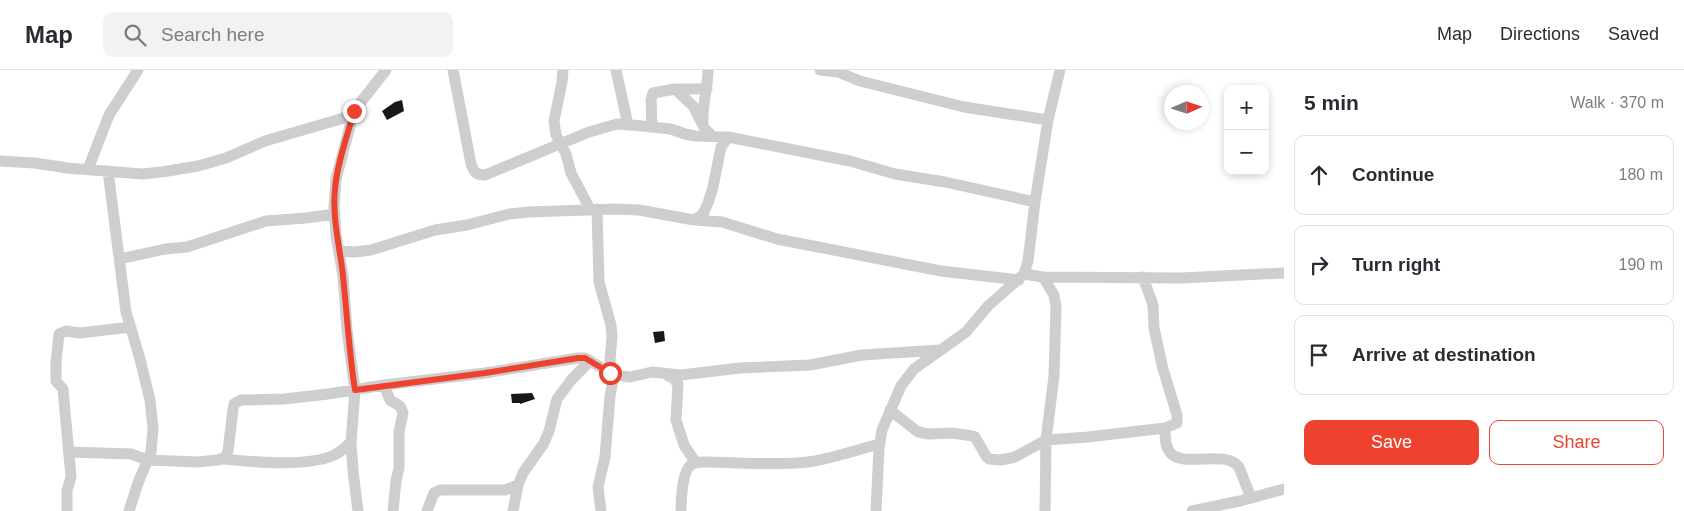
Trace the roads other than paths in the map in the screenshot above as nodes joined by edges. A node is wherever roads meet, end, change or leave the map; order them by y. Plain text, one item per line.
1 (138, 70) edge
2 (386, 70) edge
3 (453, 70) edge
4 (563, 70) edge
5 (616, 70) edge
6 (708, 70) edge
7 (820, 70) edge
8 (1060, 70) edge
9 (675, 88) junction
10 (707, 89) junction
11 (354, 111) junction
12 (1048, 120) junction
13 (628, 125) junction
14 (652, 126) junction
15 (702, 126) junction
16 (712, 136) junction
17 (728, 137) junction
18 (560, 144) junction
19 (0, 161) edge
20 (88, 170) junction
21 (108, 171) junction
22 (1035, 202) junction
23 (593, 209) junction
24 (335, 214) junction
25 (694, 220) junction
26 (339, 251) junction
27 (120, 259) junction
28 (1284, 273) edge
29 (1021, 277) junction
30 (1044, 277) junction
31 (1143, 277) junction
32 (131, 328) junction
33 (940, 350) junction
34 (590, 361) junction
35 (664, 373) junction
36 (612, 374) junction
37 (384, 385) junction
38 (355, 390) junction
39 (890, 410) junction
40 (1165, 428) junction
41 (1046, 440) junction
42 (351, 442) junction
43 (880, 444) junction
44 (69, 452) junction
45 (223, 459) junction
46 (148, 460) junction
47 (696, 463) junction
48 (518, 485) junction
49 (1284, 489) edge
50 (1251, 498) junction
51 (67, 511) edge
52 (129, 511) edge
53 (358, 511) edge
54 (393, 511) edge
55 (427, 511) edge
56 (513, 511) edge
57 (601, 511) edge
58 (681, 511) edge
59 (876, 511) edge
60 (1045, 511) edge
61 (1192, 511) edge

1 - 20 street
2 - 11 street
3 - 18 street
4 - 18 street
5 - 13 street
6 - 10 street
7 - 12 street
8 - 12 street
9 - 10 street
9 - 14 street
9 - 15 street
10 - 15 street
11 - 21 street
11 - 24 street
12 - 22 street
13 - 14 street
13 - 18 street
14 - 16 street
15 - 16 street
16 - 17 street
17 - 22 street
17 - 25 street
18 - 23 street
19 - 20 street
20 - 21 street
21 - 27 street
22 - 29 street
23 - 25 street
23 - 26 street
23 - 36 street
24 - 26 street
24 - 27 street
25 - 29 street
26 - 38 street
27 - 32 street
28 - 31 street
29 - 30 street
29 - 33 street
30 - 31 street
30 - 41 street
31 - 40 street
32 - 44 street
32 - 46 street
33 - 35 street
33 - 39 street
34 - 36 street
34 - 37 street
34 - 48 street
35 - 36 street
35 - 47 street
36 - 57 street
37 - 38 street
37 - 54 street
38 - 42 street
38 - 45 street
39 - 41 street
39 - 43 street
40 - 41 street
40 - 50 street
41 - 60 street
42 - 45 street
42 - 53 street
43 - 47 street
43 - 59 street
44 - 46 street
44 - 51 street
45 - 46 street
46 - 52 street
47 - 58 street
48 - 55 street
48 - 56 street
49 - 50 street
50 - 61 street

